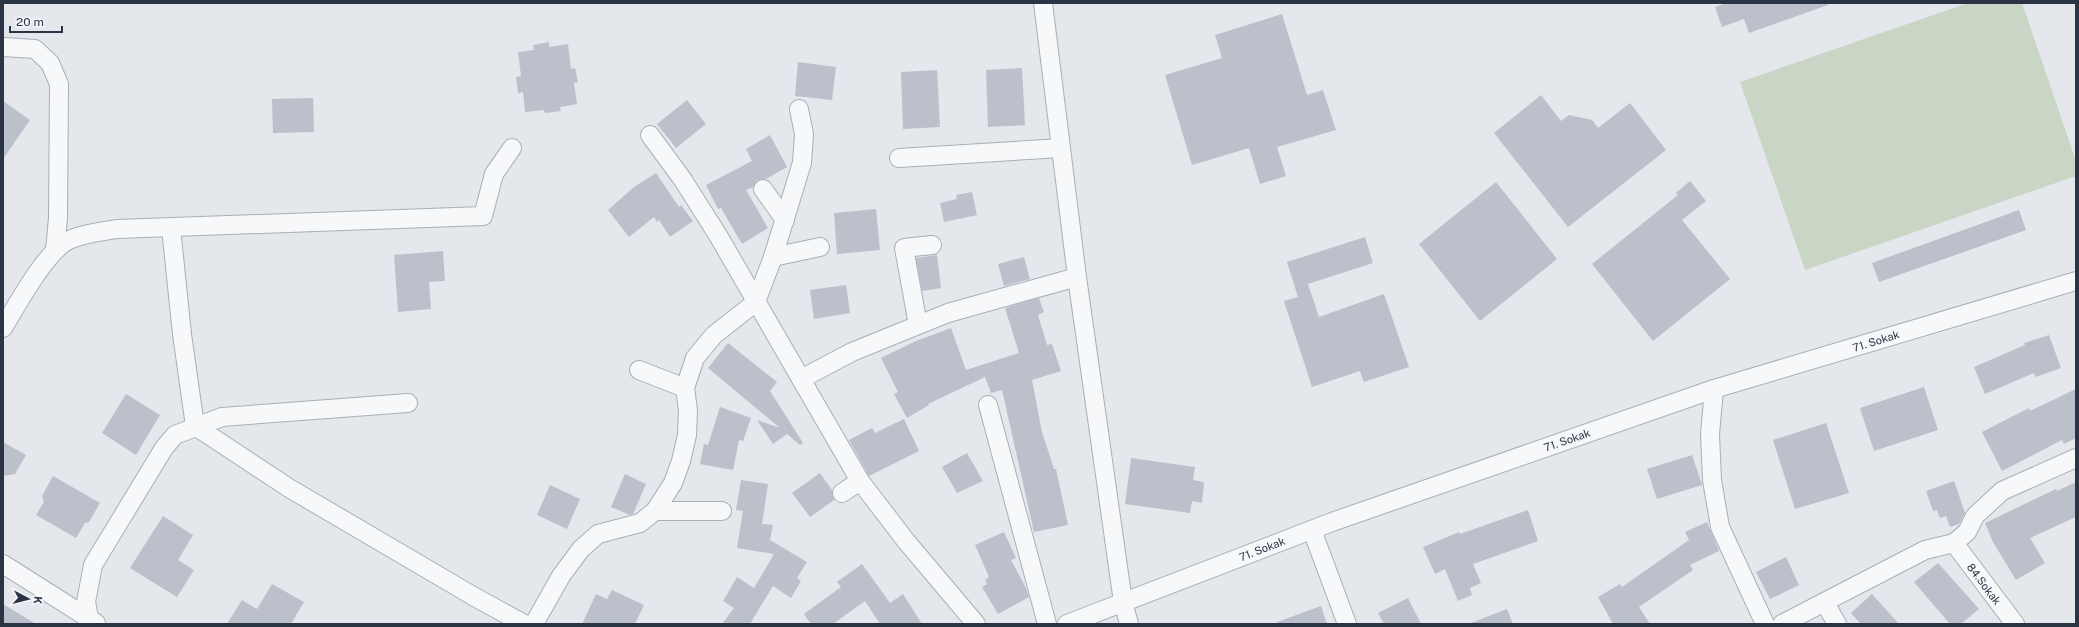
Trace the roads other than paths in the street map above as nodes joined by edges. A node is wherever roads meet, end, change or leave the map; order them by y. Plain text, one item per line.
1 (1043, 3) edge
2 (3, 47) edge
3 (799, 109) dead end
4 (650, 135) dead end
5 (512, 148) dead end
6 (1061, 148) junction
7 (899, 158) dead end
8 (763, 189) dead end
9 (785, 220) junction
10 (171, 228) junction
11 (932, 244) dead end
12 (820, 247) dead end
13 (54, 250) junction
14 (773, 257) junction
15 (1077, 278) junction
16 (2076, 281) edge
17 (756, 302) junction
18 (918, 325) junction
19 (3, 328) edge
20 (639, 370) dead end
21 (801, 379) junction
22 (685, 388) junction
23 (1714, 389) junction
24 (408, 403) dead end
25 (988, 405) dead end
26 (195, 426) junction
27 (2076, 458) edge
28 (860, 481) junction
29 (842, 493) dead end
30 (655, 511) junction
31 (722, 511) dead end
32 (1312, 530) junction
33 (1954, 543) junction
34 (3, 564) edge
35 (1123, 602) junction
36 (1825, 603) junction
37 (93, 621) edge
38 (524, 624) edge
39 (534, 624) edge
40 (976, 624) edge
41 (1047, 624) edge
42 (1067, 624) edge
43 (1130, 624) edge
44 (1347, 624) edge
45 (1765, 624) edge
46 (1782, 624) edge
47 (1837, 624) edge
48 (2015, 624) edge

1 - 6 street
2 - 13 street
3 - 9 street
4 - 17 street
5 - 10 street
6 - 7 street
6 - 15 street
8 - 9 street
9 - 14 street
10 - 13 street
10 - 26 street
11 - 18 street
12 - 14 street
13 - 19 street
14 - 17 street
15 - 18 street
15 - 35 street
16 - 23 street, 71. Sokak
17 - 21 street
17 - 22 street
18 - 21 street
20 - 22 street
21 - 28 street
22 - 30 street
23 - 32 street, 71. Sokak
23 - 45 street
24 - 26 street
25 - 41 street
26 - 37 street
26 - 38 street
27 - 33 street
28 - 29 street
28 - 40 street
30 - 31 street
30 - 39 street
32 - 35 street, 71. Sokak
32 - 44 street
33 - 36 street
33 - 48 street, 84.Sokak
34 - 37 street
35 - 42 street, 71. Sokak
35 - 43 street
36 - 46 street
36 - 47 street

